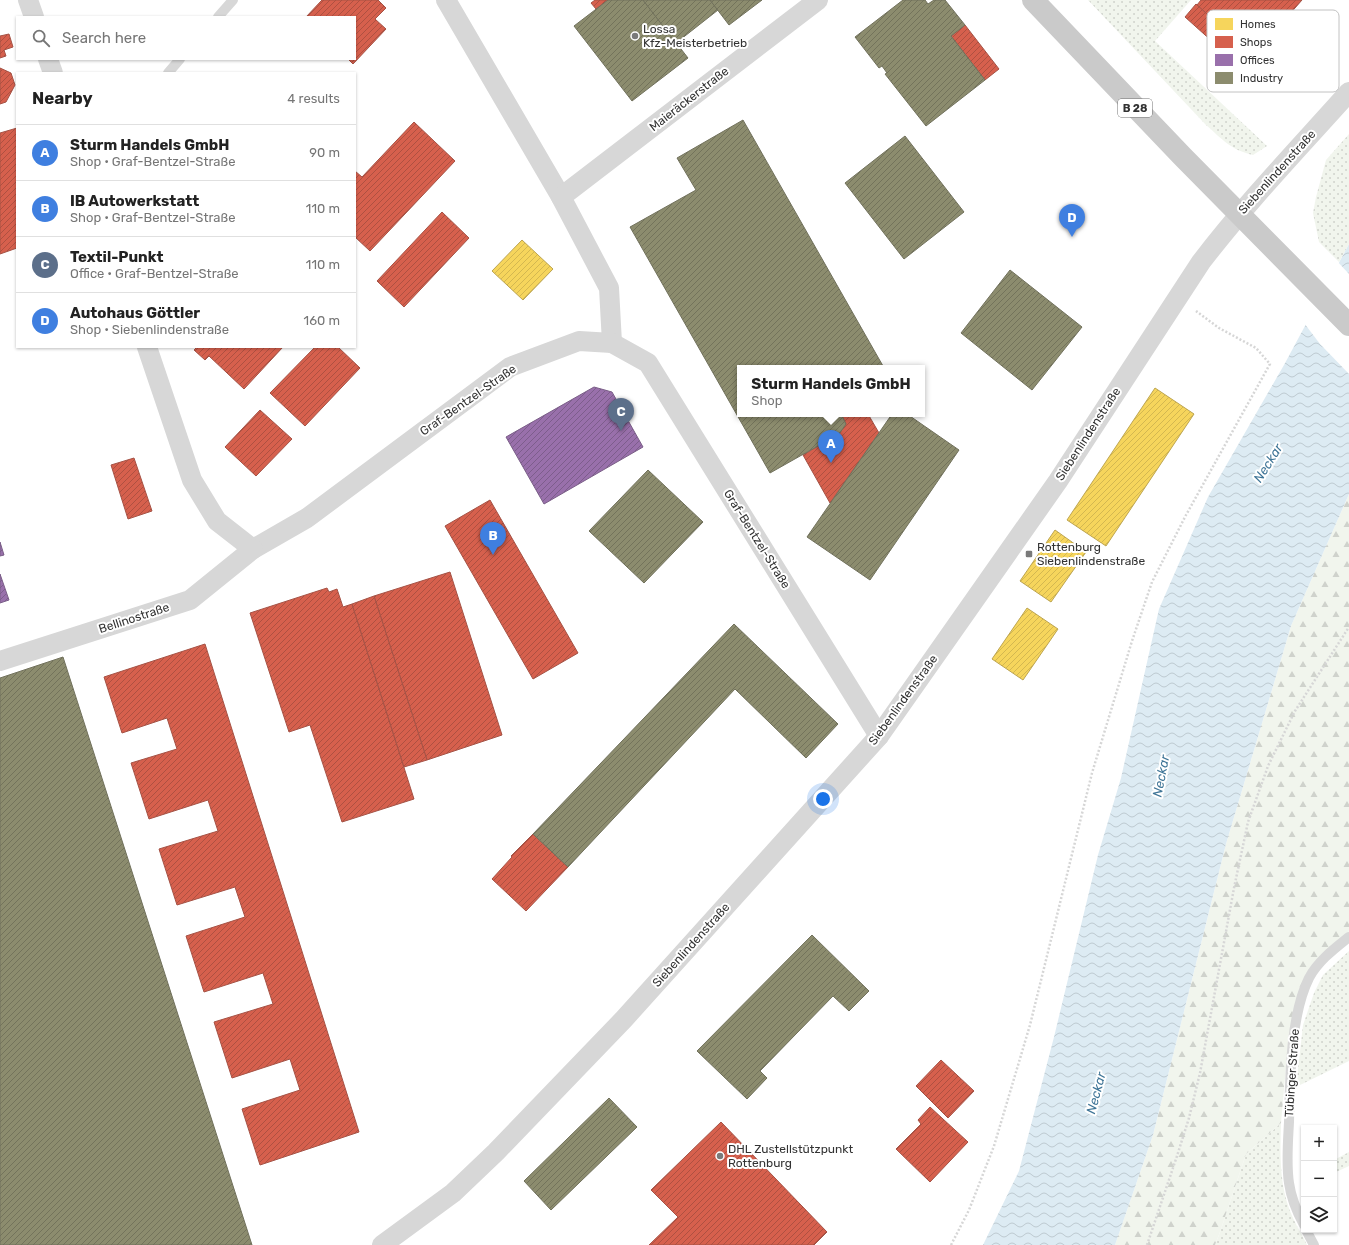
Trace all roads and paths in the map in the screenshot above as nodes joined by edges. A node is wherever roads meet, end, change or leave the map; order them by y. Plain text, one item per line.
1 (28, 0) edge
2 (233, 0) edge
3 (446, 0) edge
4 (818, 0) edge
5 (1033, 0) edge
6 (34, 16) edge
7 (219, 16) edge
8 (48, 60) edge
9 (179, 60) edge
10 (53, 72) edge
11 (169, 72) edge
12 (1349, 92) edge
13 (561, 198) junction
14 (1239, 214) junction
15 (1178, 298) junction
16 (1349, 325) edge
17 (612, 343) junction
18 (147, 348) edge
19 (253, 549) junction
20 (1349, 627) edge
21 (0, 661) edge
22 (879, 736) junction
23 (1349, 937) edge
24 (1301, 1218) edge
25 (1308, 1233) edge
26 (382, 1245) edge
27 (951, 1245) edge
28 (1146, 1245) edge
29 (1314, 1245) edge

1 - 6 street
2 - 7 lane
3 - 13 street
4 - 13 street, Maieräckerstraße
5 - 14 main road, B 28
8 - 10 street
9 - 11 lane
12 - 14 street, Siebenlindenstraße
13 - 17 street
14 - 15 street, Siebenlindenstraße
14 - 16 main road, B 28
15 - 22 street, Siebenlindenstraße
15 - 27 path
17 - 19 street, Graf-Bentzel-Straße
17 - 22 street, Graf-Bentzel-Straße
18 - 19 street
19 - 21 street, Bellinostraße
20 - 28 path
22 - 26 street, Siebenlindenstraße
23 - 24 lane, Tübinger Straße
25 - 29 lane

